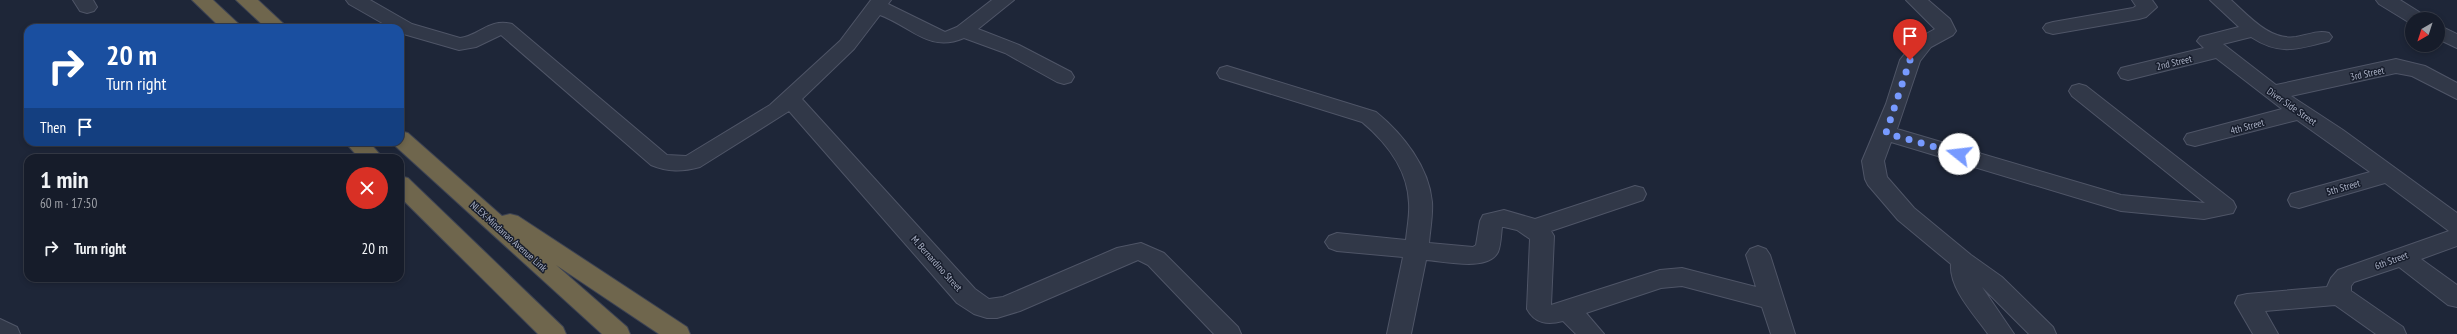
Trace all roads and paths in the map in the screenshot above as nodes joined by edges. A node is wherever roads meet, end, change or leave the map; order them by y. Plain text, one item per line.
1 (202, 0) edge
2 (246, 0) edge
3 (356, 0) edge
4 (1004, 0) edge
5 (1916, 0) edge
6 (2142, 0) edge
7 (2220, 0) edge
8 (2386, 0) edge
9 (879, 3) edge
10 (2406, 12) edge
11 (229, 24) edge
12 (273, 24) edge
13 (398, 24) edge
14 (404, 27) edge
15 (2053, 28) dead end
16 (2255, 30) junction
17 (964, 31) junction
18 (2445, 35) edge
19 (2322, 37) dead end
20 (2457, 42) edge
21 (2219, 52) junction
22 (1227, 73) dead end
23 (2128, 73) dead end
24 (1064, 77) dead end
25 (2079, 91) dead end
26 (2457, 92) edge
27 (2272, 93) junction
28 (789, 98) junction
29 (2299, 112) junction
30 (1886, 133) junction
31 (2195, 139) dead end
32 (404, 142) edge
33 (360, 146) edge
34 (368, 154) edge
35 (2388, 174) junction
36 (443, 177) junction
37 (404, 188) edge
38 (1635, 194) dead end
39 (2298, 200) dead end
40 (2457, 225) edge
41 (1535, 228) junction
42 (2457, 236) edge
43 (1337, 242) dead end
44 (1417, 251) junction
45 (1758, 255) dead end
46 (2401, 256) junction
47 (1963, 261) junction
48 (2339, 296) junction
49 (2457, 298) edge
50 (1772, 301) junction
51 (1567, 309) junction
52 (0, 329) edge
53 (8, 334) edge
54 (554, 334) edge
55 (618, 334) edge
56 (678, 334) edge
57 (1229, 334) edge
58 (1399, 334) edge
59 (1592, 334) edge
60 (1783, 334) edge
61 (2002, 334) edge
62 (2044, 334) edge
63 (2266, 334) edge
64 (2394, 334) edge

1 - 11 highway
2 - 12 highway
3 - 13 street
4 - 17 street
5 - 30 street
6 - 15 street
7 - 16 street
8 - 10 street
9 - 17 street
9 - 28 street
14 - 28 street
16 - 19 street
16 - 21 street, Diver Side Street
17 - 24 street
18 - 20 street
21 - 23 street, 2nd Street
21 - 27 street, Diver Side Street
22 - 44 street
25 - 30 street
26 - 27 street, 3rd Street
27 - 29 street, Diver Side Street
28 - 57 street, M. Bernardino Street
29 - 31 street, 4th Street
29 - 35 street, Diver Side Street
30 - 47 street
32 - 36 highway, NLEX-Mindanao Avenue Link
33 - 34 highway
35 - 39 street, 5th Street
35 - 40 street, Diver Side Street
36 - 55 highway, NLEX-Mindanao Avenue Link
36 - 56 highway
37 - 54 highway
38 - 41 street
41 - 44 street
41 - 51 street
42 - 46 street, 6th Street
43 - 44 street
44 - 58 street
45 - 50 street
46 - 48 street, 6th Street
46 - 49 street
47 - 61 street
47 - 62 street
48 - 63 street
48 - 64 street
50 - 51 street
50 - 60 street
51 - 59 street
52 - 53 street

